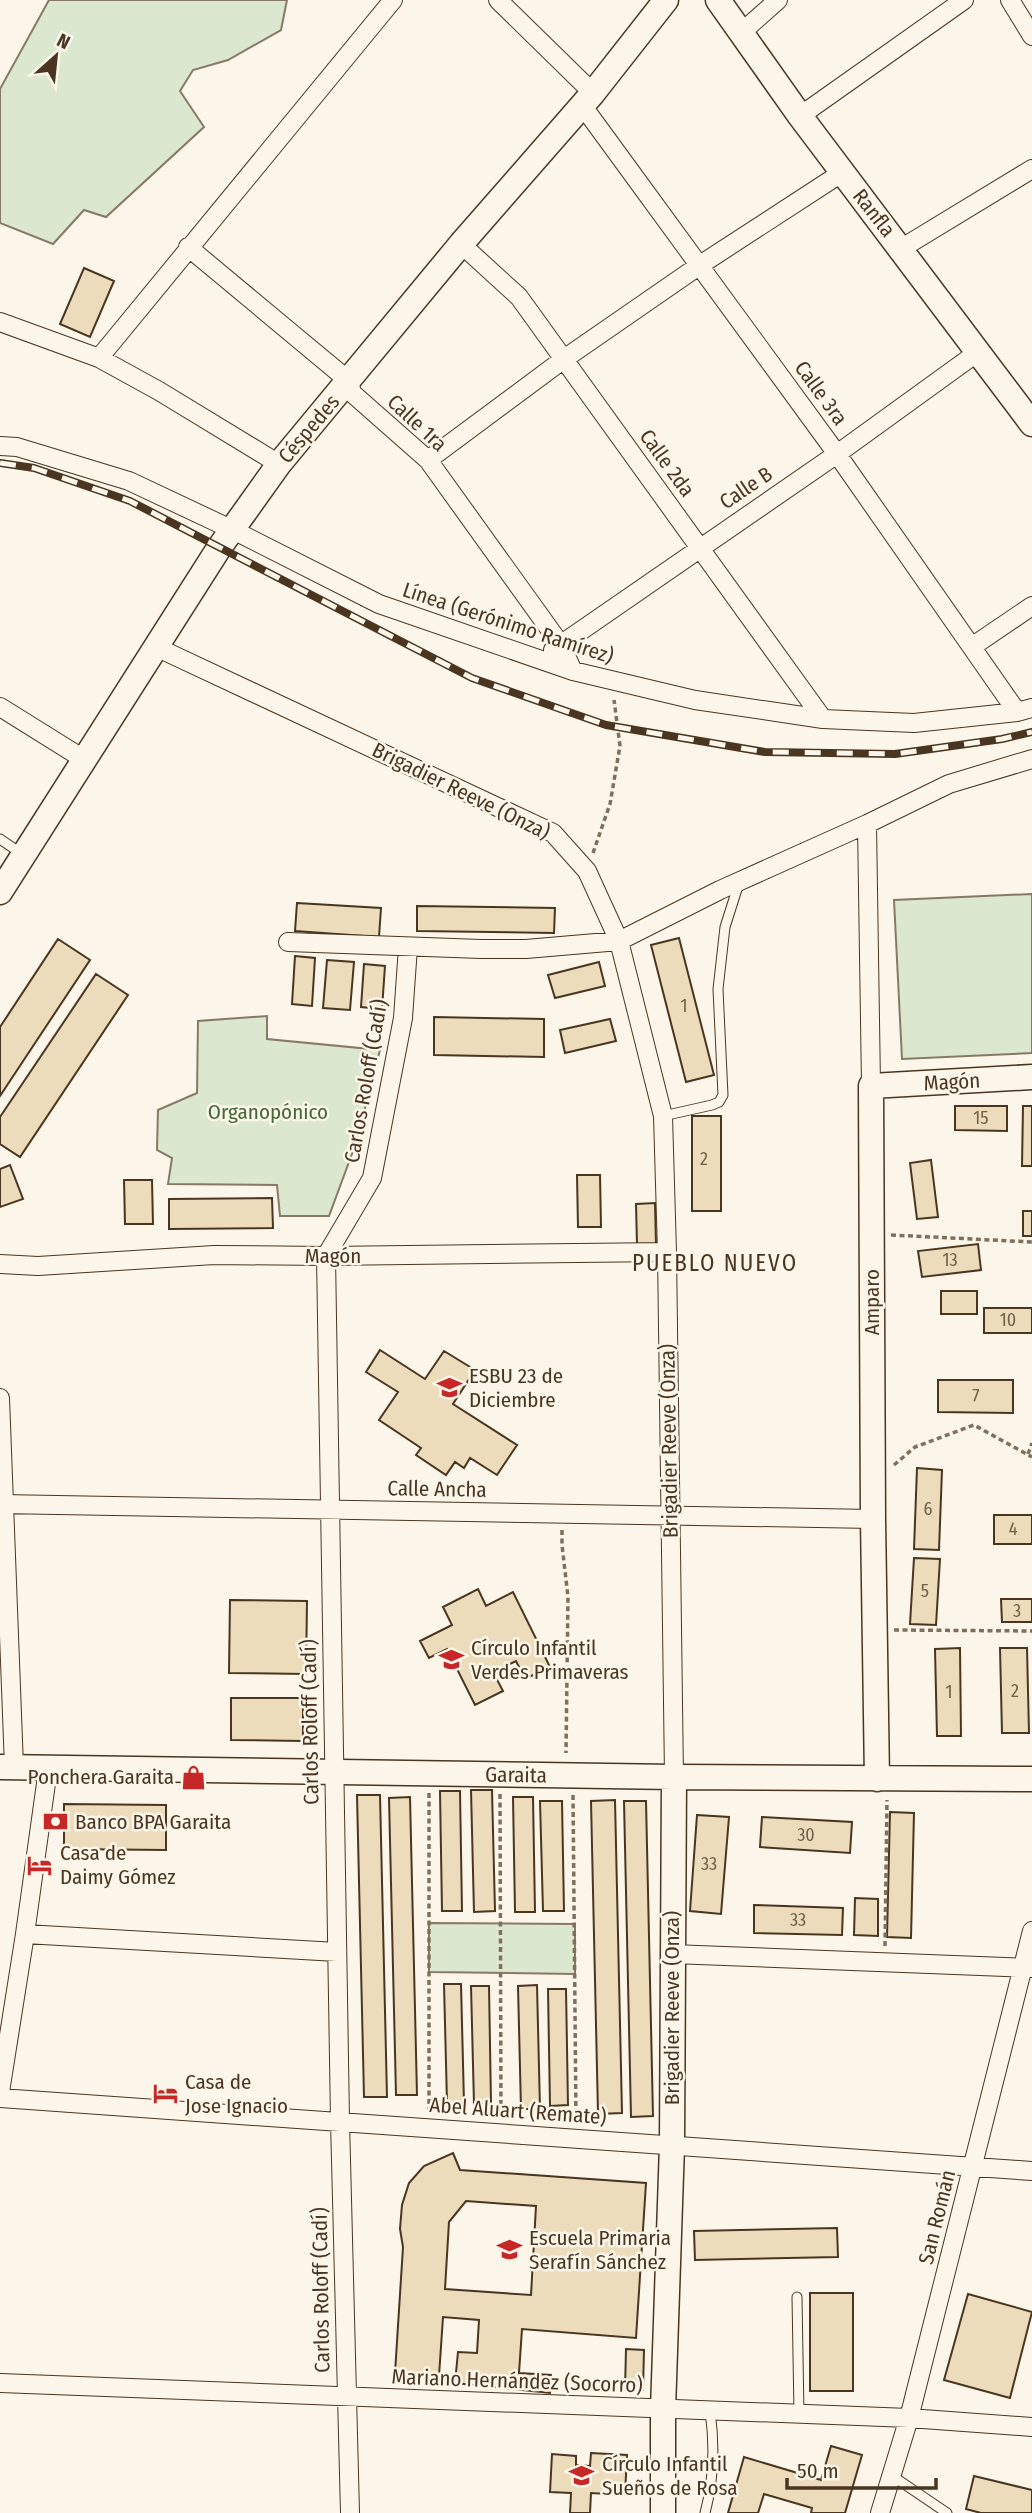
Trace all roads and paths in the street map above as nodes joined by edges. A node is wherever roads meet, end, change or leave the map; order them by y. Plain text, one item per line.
1 (393, 0) edge
2 (498, 0) edge
3 (666, 0) edge
4 (718, 0) edge
5 (778, 0) edge
6 (964, 0) edge
7 (1010, 0) edge
8 (742, 32) junction
9 (1032, 36) edge
10 (588, 99) junction
11 (800, 116) junction
12 (843, 172) junction
13 (1029, 175) edge
14 (461, 244) junction
15 (188, 247) junction
16 (902, 248) junction
17 (700, 265) junction
18 (0, 322) edge
19 (978, 352) junction
20 (99, 358) junction
21 (564, 359) junction
22 (349, 382) junction
23 (1032, 424) edge
24 (0, 446) edge
25 (836, 454) junction
26 (428, 460) junction
27 (279, 464) junction
28 (233, 530) junction
29 (700, 547) junction
30 (1032, 606) edge
31 (561, 645) junction
32 (973, 646) junction
33 (156, 647) junction
34 (539, 660) junction
35 (573, 671) junction
36 (611, 681) junction
37 (0, 707) edge
38 (1025, 710) edge
39 (823, 719) junction
40 (1032, 760) edge
41 (85, 761) junction
42 (867, 824) junction
43 (0, 839) edge
44 (24, 855) junction
45 (587, 871) junction
46 (740, 882) junction
47 (0, 892) edge
48 (619, 941) junction
49 (288, 942) dead end
50 (408, 947) junction
51 (1032, 1077) edge
52 (871, 1086) junction
53 (663, 1116) junction
54 (872, 1234) junction
55 (1032, 1242) edge
56 (667, 1252) junction
57 (326, 1256) junction
58 (0, 1264) edge
59 (0, 1398) edge
60 (1032, 1443) edge
61 (1030, 1455) edge
62 (873, 1483) junction
63 (2, 1504) edge
64 (331, 1510) junction
65 (563, 1514) junction
66 (670, 1516) junction
67 (873, 1519) junction
68 (874, 1630) junction
69 (1032, 1631) edge
70 (7, 1767) edge
71 (48, 1769) junction
72 (333, 1772) junction
73 (429, 1774) junction
74 (500, 1774) junction
75 (570, 1776) junction
76 (674, 1777) junction
77 (882, 1779) junction
78 (1032, 1779) edge
79 (1032, 1931) edge
80 (25, 1934) junction
81 (337, 1952) junction
82 (672, 1954) junction
83 (884, 1962) junction
84 (1028, 1968) edge
85 (0, 2092) edge
86 (0, 2098) edge
87 (340, 2121) junction
88 (429, 2128) junction
89 (501, 2133) junction
90 (576, 2138) junction
91 (672, 2145) junction
92 (973, 2166) junction
93 (1032, 2171) edge
94 (797, 2297) dead end
95 (0, 2384) edge
96 (347, 2396) junction
97 (663, 2410) junction
98 (710, 2411) junction
99 (800, 2414) junction
100 (909, 2418) junction
101 (1032, 2427) edge
102 (891, 2476) junction
103 (350, 2513) edge
104 (663, 2513) edge
105 (705, 2513) edge
106 (880, 2513) edge
107 (947, 2513) edge

1 - 15 street
2 - 10 street, Calle 3ra
3 - 10 street, Céspedes
4 - 8 street, Ranfla
5 - 8 street
6 - 11 street
7 - 9 street
8 - 11 street, Ranfla
10 - 14 street, Céspedes
10 - 17 street, Calle 3ra
11 - 12 street, Ranfla
12 - 16 street, Ranfla
12 - 17 street
13 - 16 street
14 - 21 street, Calle 2da
14 - 22 street, Céspedes
15 - 20 street
15 - 22 street, Calle 1ra
16 - 19 street, Ranfla
17 - 21 street
17 - 25 street, Calle 3ra
18 - 20 street
19 - 23 street, Ranfla
19 - 25 street, Calle B
20 - 27 street
21 - 26 street
21 - 29 street, Calle 2da
22 - 26 street, Calle 1ra
22 - 27 street, Céspedes
24 - 28 street, Línea (Gerónimo Ramírez)
25 - 29 street, Calle B
25 - 32 street, Calle 3ra
26 - 31 street, Calle 1ra
27 - 28 street, Céspedes
28 - 33 street, Céspedes
28 - 34 street, Línea (Gerónimo Ramírez)
29 - 31 street, Calle B
29 - 39 street, Calle 2da
30 - 32 street
31 - 34 street, Calle B
31 - 35 street, Calle 1ra
32 - 38 street, Calle 3ra
33 - 41 street, Céspedes
33 - 45 street, Brigadier Reeve (Onza)
34 - 35 street, Línea (Gerónimo Ramírez)
35 - 36 street, Línea (Gerónimo Ramírez)
36 - 39 street, Línea (Gerónimo Ramírez)
36 - 45 path
37 - 41 street
38 - 39 street, Línea (Gerónimo Ramírez)
40 - 42 street
41 - 44 street, Céspedes
42 - 46 street
42 - 52 street, Amparo
43 - 44 lane
44 - 47 street, Céspedes
45 - 48 street, Brigadier Reeve (Onza)
46 - 48 street
46 - 53 lane
48 - 50 street
48 - 53 street, Brigadier Reeve (Onza)
49 - 50 street
50 - 57 street, Carlos Roloff (Cadí)
51 - 52 street, Magón
52 - 54 street, Amparo
53 - 56 street, Brigadier Reeve (Onza)
54 - 55 path
54 - 62 street, Amparo
56 - 57 street, Magón
56 - 66 street, Brigadier Reeve (Onza)
57 - 58 street, Magón
57 - 64 street, Carlos Roloff (Cadí)
59 - 63 street
60 - 61 path
61 - 62 path
62 - 67 street, Amparo
63 - 64 street, Calle Ancha
63 - 70 street
64 - 65 street, Calle Ancha
64 - 72 street, Carlos Roloff (Cadí)
65 - 66 street, Calle Ancha
65 - 75 path
66 - 67 street, Calle Ancha
66 - 76 street, Brigadier Reeve (Onza)
67 - 68 street, Amparo
68 - 69 path
68 - 77 street, Amparo
70 - 71 street, Garaita
71 - 72 street, Garaita
71 - 80 street
72 - 73 street, Garaita
72 - 81 street, Carlos Roloff (Cadí)
73 - 74 street, Garaita
73 - 88 path
74 - 75 street, Garaita
74 - 89 path
75 - 76 street, Garaita
75 - 90 path
76 - 77 street, Garaita
76 - 82 street, Brigadier Reeve (Onza)
77 - 78 street, Garaita
77 - 83 path
79 - 84 street, San Román
80 - 81 street
80 - 85 street
81 - 87 street, Carlos Roloff (Cadí)
82 - 83 street
82 - 91 street, Brigadier Reeve (Onza)
83 - 84 street
84 - 92 street, San Román
86 - 87 street, Abel Aluart (Remate)
87 - 88 street, Abel Aluart (Remate)
87 - 96 street, Carlos Roloff (Cadí)
88 - 89 street, Abel Aluart (Remate)
89 - 90 street, Abel Aluart (Remate)
90 - 91 street, Abel Aluart (Remate)
91 - 92 street, Abel Aluart (Remate)
91 - 97 street, Brigadier Reeve (Onza)
92 - 93 street, Abel Aluart (Remate)
92 - 100 street, San Román
94 - 99 lane
95 - 96 street, Mariano Hernández (Socorro)
96 - 97 street, Mariano Hernández (Socorro)
96 - 103 street, Carlos Roloff (Cadí)
97 - 98 street, Mariano Hernández (Socorro)
97 - 104 street, Brigadier Reeve (Onza)
98 - 99 street, Mariano Hernández (Socorro)
98 - 105 lane
99 - 100 street, Mariano Hernández (Socorro)
100 - 101 street, Mariano Hernández (Socorro)
100 - 102 street, San Román
102 - 106 street, San Román
102 - 107 lane

